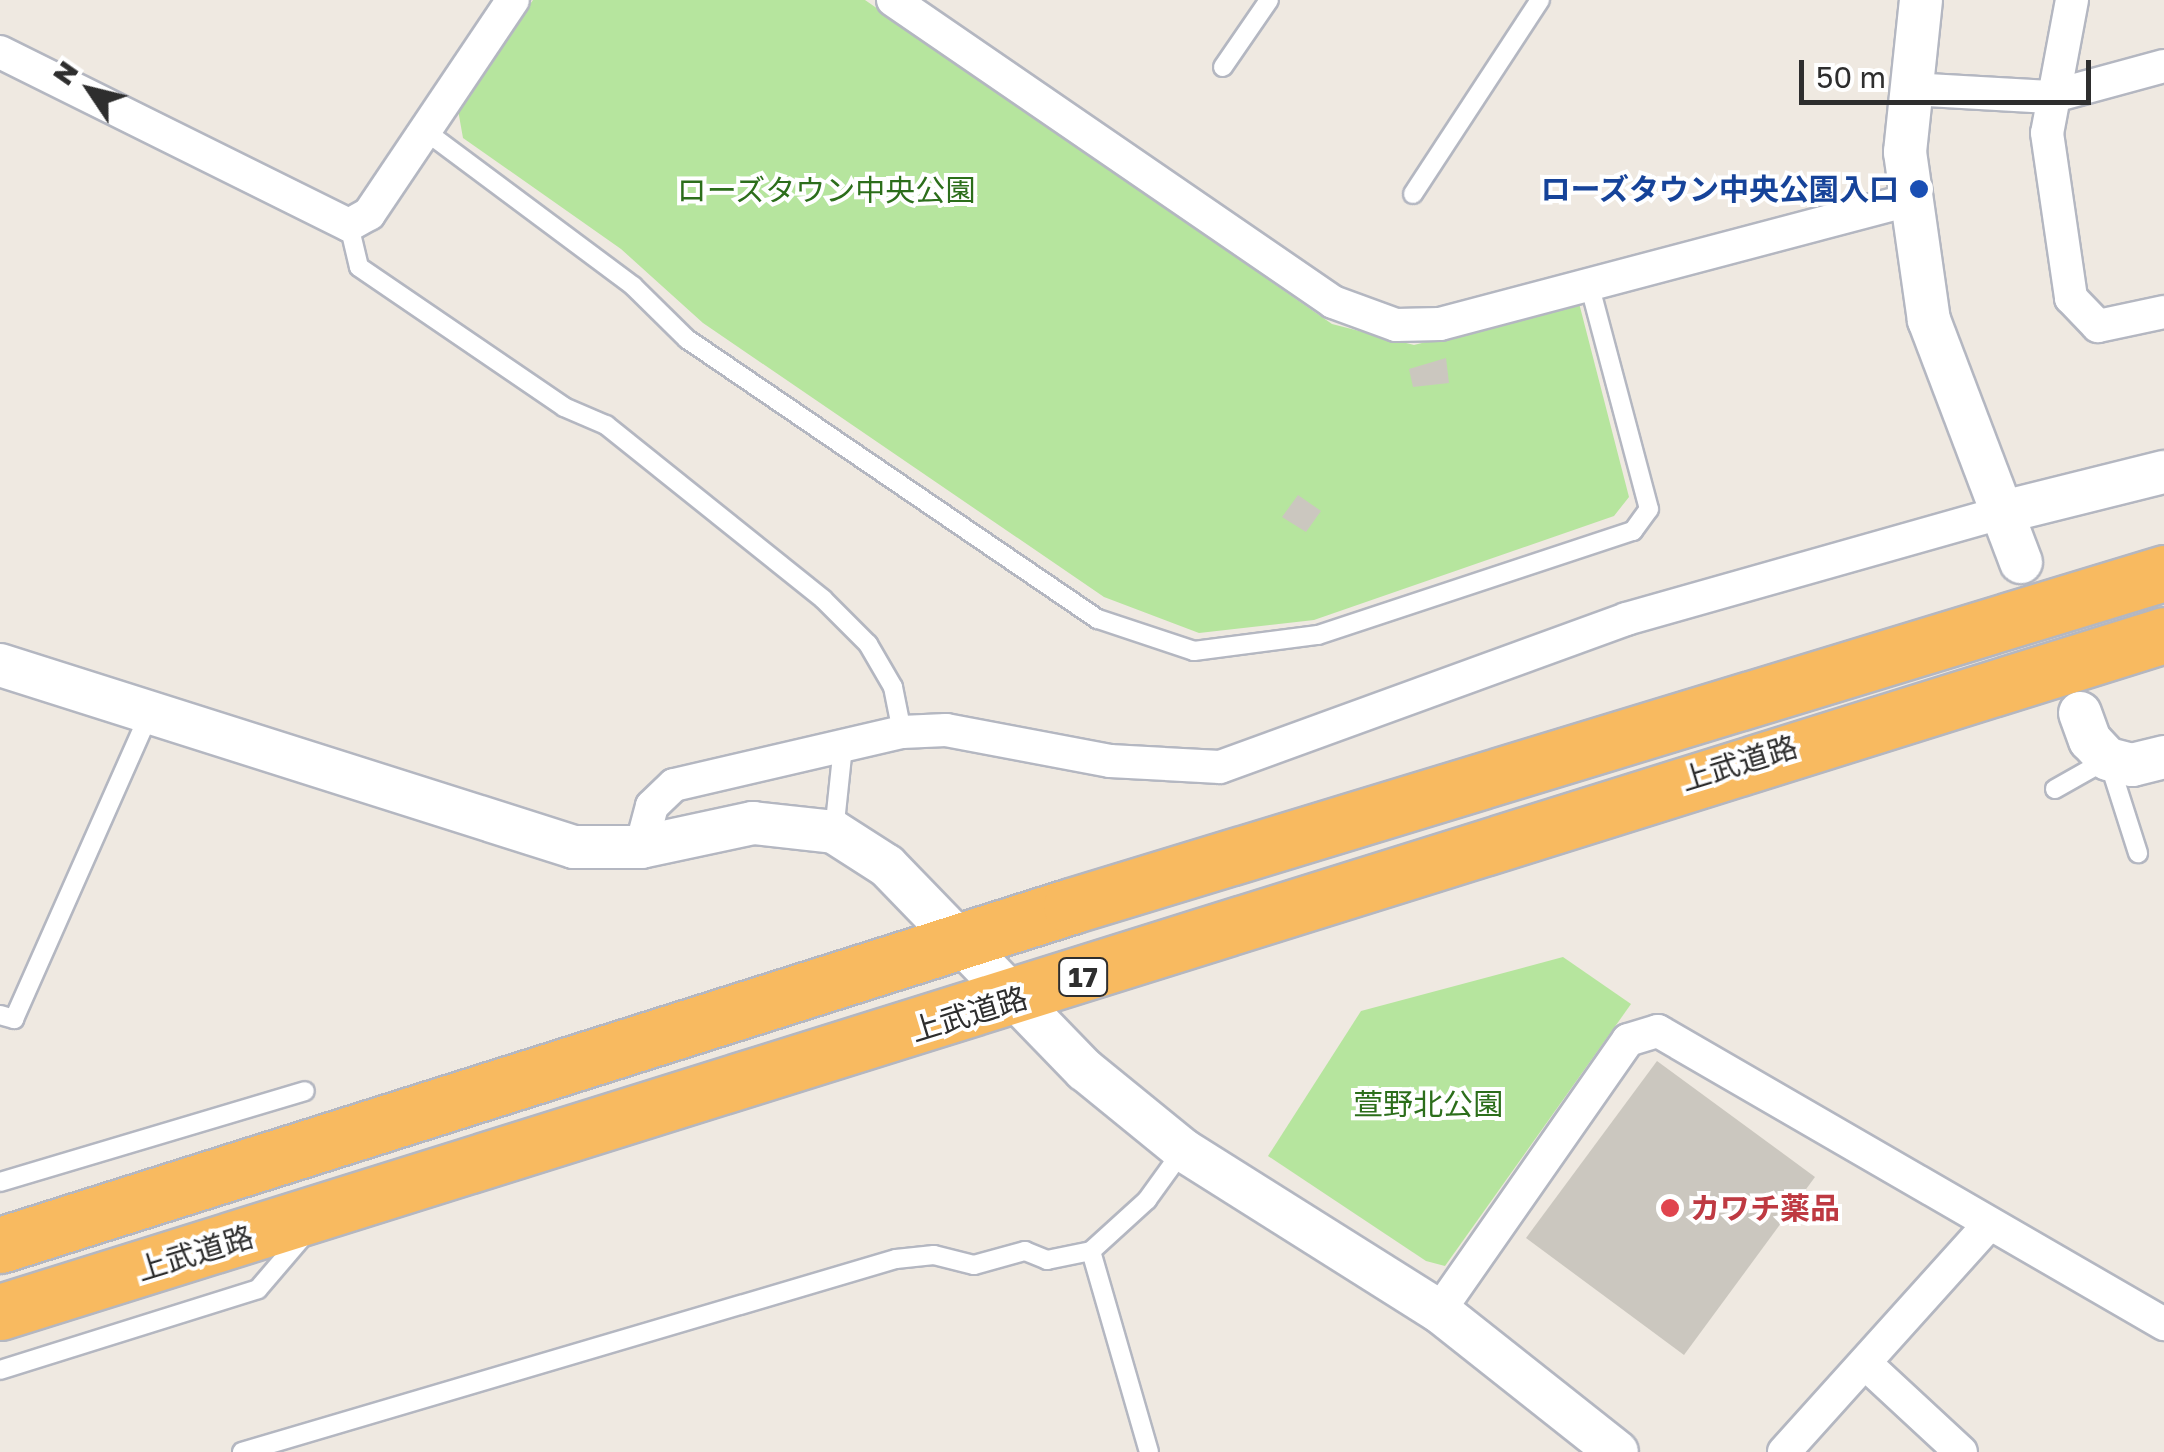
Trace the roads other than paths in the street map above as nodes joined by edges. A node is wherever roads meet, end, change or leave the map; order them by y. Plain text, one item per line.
1 (514, 0) edge
2 (1268, 0) edge
3 (1540, 0) edge
4 (1920, 0) edge
5 (2072, 0) edge
6 (899, 2) edge
7 (0, 52) edge
8 (2164, 66) edge
9 (1224, 67) dead end
10 (1910, 89) junction
11 (2050, 97) junction
12 (424, 130) junction
13 (1413, 194) dead end
14 (1908, 200) junction
15 (350, 226) junction
16 (1589, 284) junction
17 (2164, 312) edge
18 (2164, 472) edge
19 (2003, 512) junction
20 (2021, 562) dead end
21 (2164, 573) edge
22 (2164, 635) edge
23 (0, 665) edge
24 (150, 712) junction
25 (2080, 713) dead end
26 (902, 732) junction
27 (843, 746) junction
28 (2164, 757) edge
29 (2108, 759) junction
30 (2055, 788) dead end
31 (834, 832) junction
32 (641, 847) junction
33 (2138, 854) dead end
34 (966, 941) junction
35 (1019, 999) junction
36 (0, 1015) edge
37 (305, 1091) dead end
38 (1184, 1150) junction
39 (0, 1182) edge
40 (323, 1213) junction
41 (1989, 1224) junction
42 (0, 1246) edge
43 (1091, 1251) junction
44 (1439, 1311) junction
45 (0, 1312) edge
46 (2164, 1324) edge
47 (1867, 1365) junction
48 (0, 1370) edge
49 (242, 1452) edge
50 (1149, 1452) edge
51 (1617, 1452) edge
52 (1784, 1452) edge
53 (1961, 1452) edge

1 - 12 street
2 - 9 lane
3 - 13 lane
4 - 10 street
5 - 11 street
6 - 16 street
7 - 15 street
8 - 11 street
10 - 11 street
10 - 14 street
11 - 17 street
12 - 15 street
12 - 16 lane
14 - 16 street
14 - 19 street
15 - 26 lane
18 - 19 street
19 - 20 street
19 - 26 street
21 - 34 highway, 上武道路 / 17
22 - 35 highway, 上武道路 / 17
23 - 24 street
24 - 32 street
24 - 36 lane
25 - 29 street
26 - 27 street
27 - 31 lane
27 - 32 street
28 - 29 street
29 - 30 lane
29 - 33 lane
31 - 32 street
31 - 34 street
34 - 35 street
34 - 42 highway, 上武道路 / 17
35 - 38 street
35 - 40 highway, 上武道路 / 17
37 - 39 lane
38 - 43 lane
38 - 44 street
40 - 45 highway, 上武道路 / 17
40 - 48 lane
41 - 44 street
41 - 46 street
41 - 47 street
43 - 49 lane
43 - 50 lane
44 - 51 street
47 - 52 street
47 - 53 street

